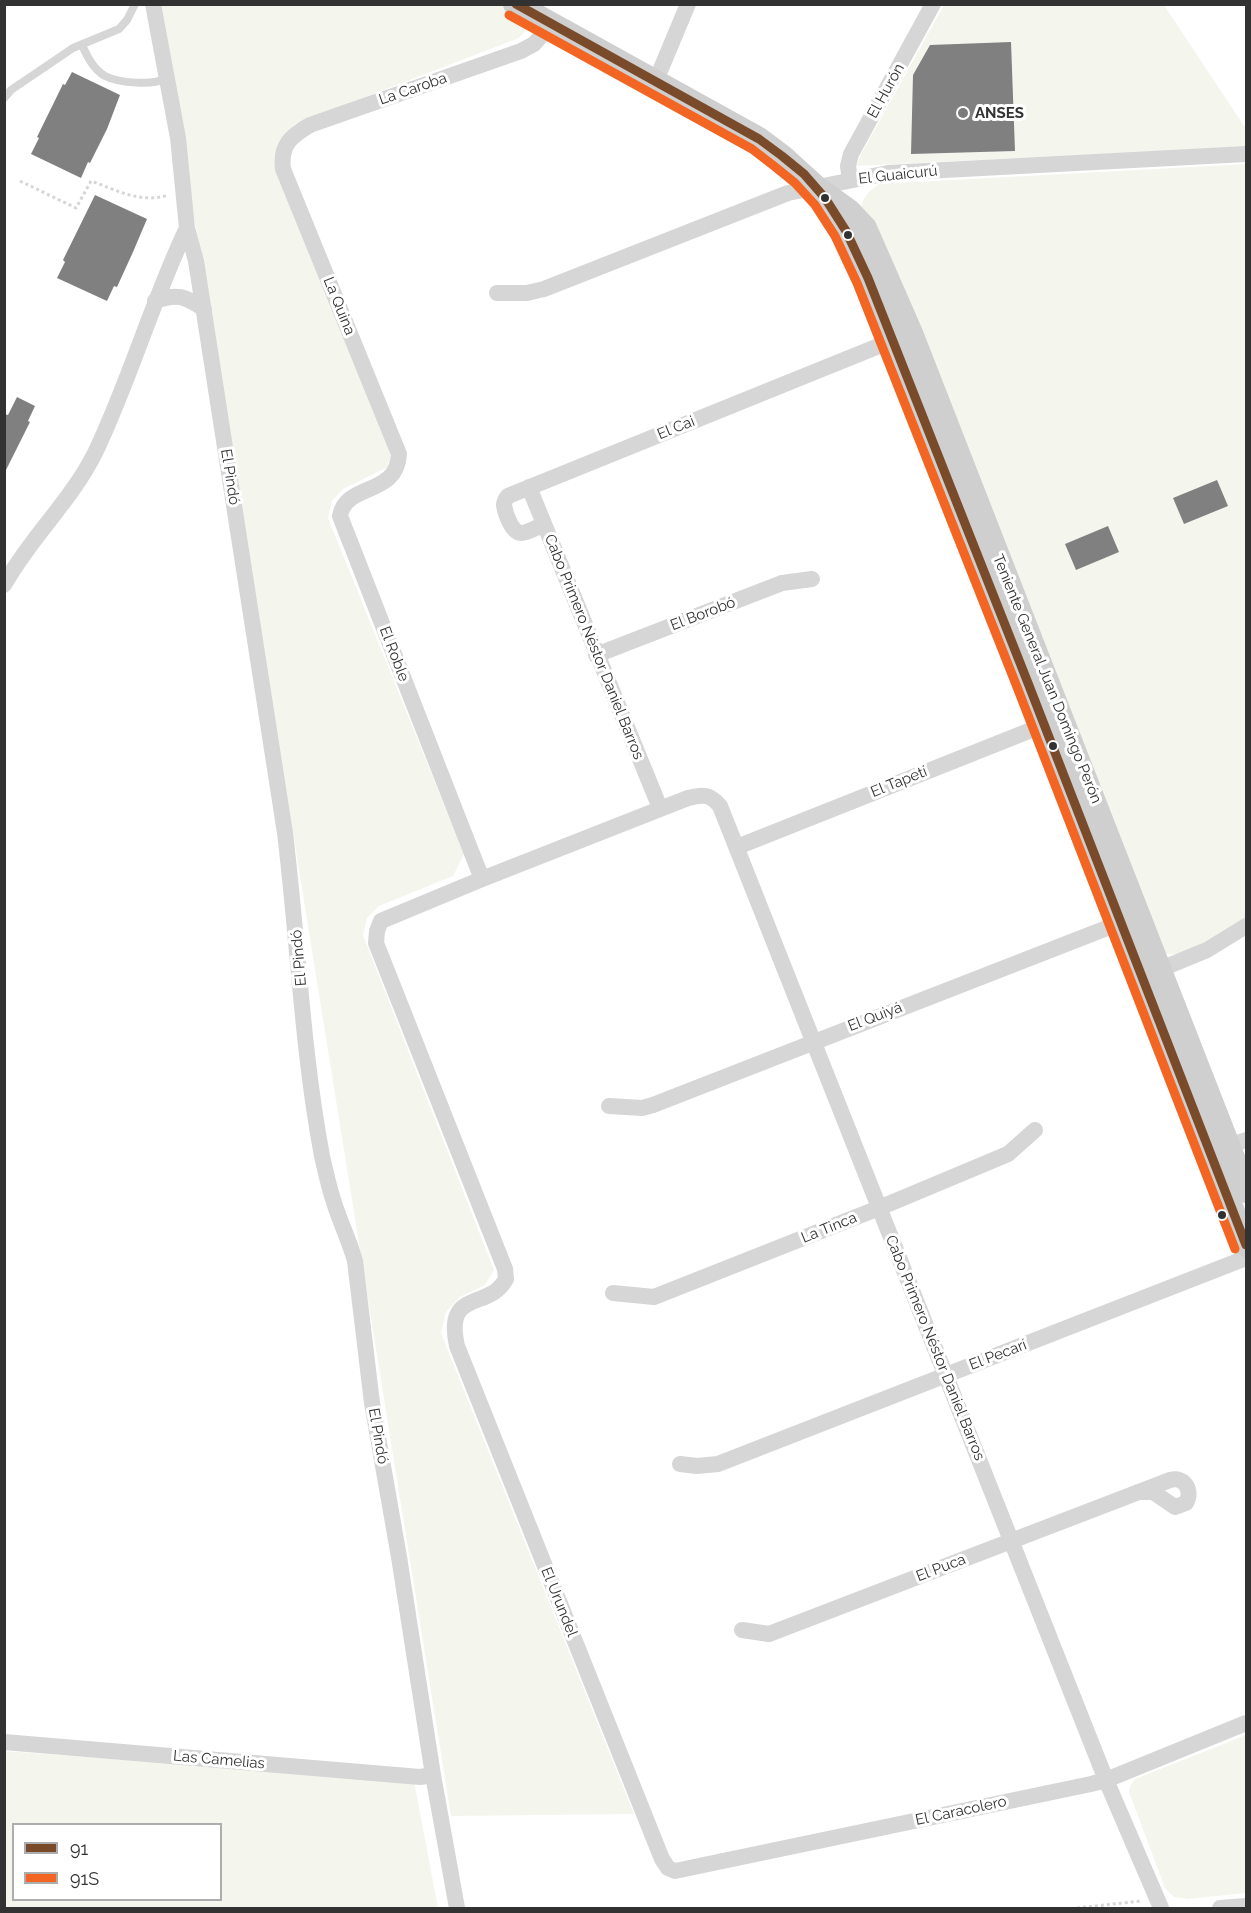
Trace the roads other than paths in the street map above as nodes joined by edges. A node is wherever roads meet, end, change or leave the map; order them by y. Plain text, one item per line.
1 (135, 4) edge
2 (153, 4) edge
3 (514, 4) edge
4 (688, 4) edge
5 (933, 4) edge
6 (551, 25) junction
7 (82, 45) junction
8 (167, 78) junction
9 (655, 83) junction
10 (4, 98) edge
11 (1246, 154) edge
12 (282, 158) joint
13 (850, 180) junction
14 (817, 188) junction
15 (186, 228) junction
16 (497, 293) dead end
17 (155, 301) junction
18 (204, 309) junction
19 (901, 337) junction
20 (399, 454) joint
21 (529, 487) junction
22 (544, 524) junction
23 (812, 579) dead end
24 (4, 585) edge
25 (596, 655) junction
26 (1052, 721) junction
27 (660, 808) junction
28 (737, 847) junction
29 (482, 879) junction
30 (1130, 919) junction
31 (1246, 926) edge
32 (1151, 973) junction
33 (813, 1041) junction
34 (609, 1106) dead end
35 (1035, 1130) dead end
36 (1229, 1146) edge
37 (1246, 1191) edge
38 (879, 1208) junction
39 (1246, 1245) edge
40 (1246, 1258) edge
41 (613, 1293) dead end
42 (945, 1376) junction
43 (680, 1464) dead end
44 (1138, 1492) dead end
45 (1012, 1540) junction
46 (742, 1630) dead end
47 (1246, 1724) edge
48 (4, 1742) edge
49 (433, 1775) junction
50 (1106, 1780) junction
51 (668, 1868) joint
52 (1246, 1906) edge
53 (457, 1908) edge
54 (1161, 1908) edge
55 (1220, 1908) edge

1 - 7 lane
2 - 8 street, El Pindó
3 - 6 main road, Teniente General Juan Domingo Perón
4 - 9 street
5 - 13 street, El Hurón
6 - 9 main road, Teniente General Juan Domingo Perón
6 - 12 street, La Caroba
7 - 8 lane
7 - 10 lane
8 - 15 street, El Pindó
9 - 14 main road, Teniente General Juan Domingo Perón
11 - 13 street, El Guaicurú
12 - 20 street, La Quina
13 - 14 street, El Guaicurú
14 - 16 street, El Guaicurú
14 - 19 main road, Teniente General Juan Domingo Perón
15 - 17 street
15 - 18 street, El Pindó
17 - 18 street
17 - 24 street
18 - 49 street, El Pindó
19 - 21 street, El Cai
19 - 26 main road, Teniente General Juan Domingo Perón
20 - 29 street, El Roble
21 - 22 street, Cabo Primero Néstor Daniel Barros
21 - 22 street, El Cai
22 - 25 street, Cabo Primero Néstor Daniel Barros
23 - 25 street, El Borobó
25 - 27 street, Cabo Primero Néstor Daniel Barros
26 - 28 street, El Tapetí
26 - 30 main road, Teniente General Juan Domingo Perón
27 - 28 street, Cabo Primero Néstor Daniel Barros
27 - 29 street
28 - 33 street, Cabo Primero Néstor Daniel Barros
29 - 51 street, El Urundel
30 - 32 main road, Teniente General Juan Domingo Perón
30 - 33 street, El Quiyá
31 - 32 street
32 - 36 main road, Teniente General Juan Domingo Perón
33 - 34 street, El Quiyá
33 - 38 street, Cabo Primero Néstor Daniel Barros
35 - 38 street, La Tinca
36 - 37 main road, Teniente General Juan Domingo Perón
36 - 39 main road, Teniente General Juan Domingo Perón
38 - 41 street, La Tinca
38 - 42 street, Cabo Primero Néstor Daniel Barros
40 - 42 street, El Pecarí
42 - 43 street, El Pecarí
42 - 45 street, Cabo Primero Néstor Daniel Barros
44 - 45 street, El Puca
45 - 46 street, El Puca
45 - 50 street, Cabo Primero Néstor Daniel Barros
47 - 50 street, El Caracolero
48 - 49 street, Las Camelias
49 - 53 street, El Pindó
50 - 51 street, El Caracolero
50 - 54 street, Cabo Primero Néstor Daniel Barros
52 - 55 street

